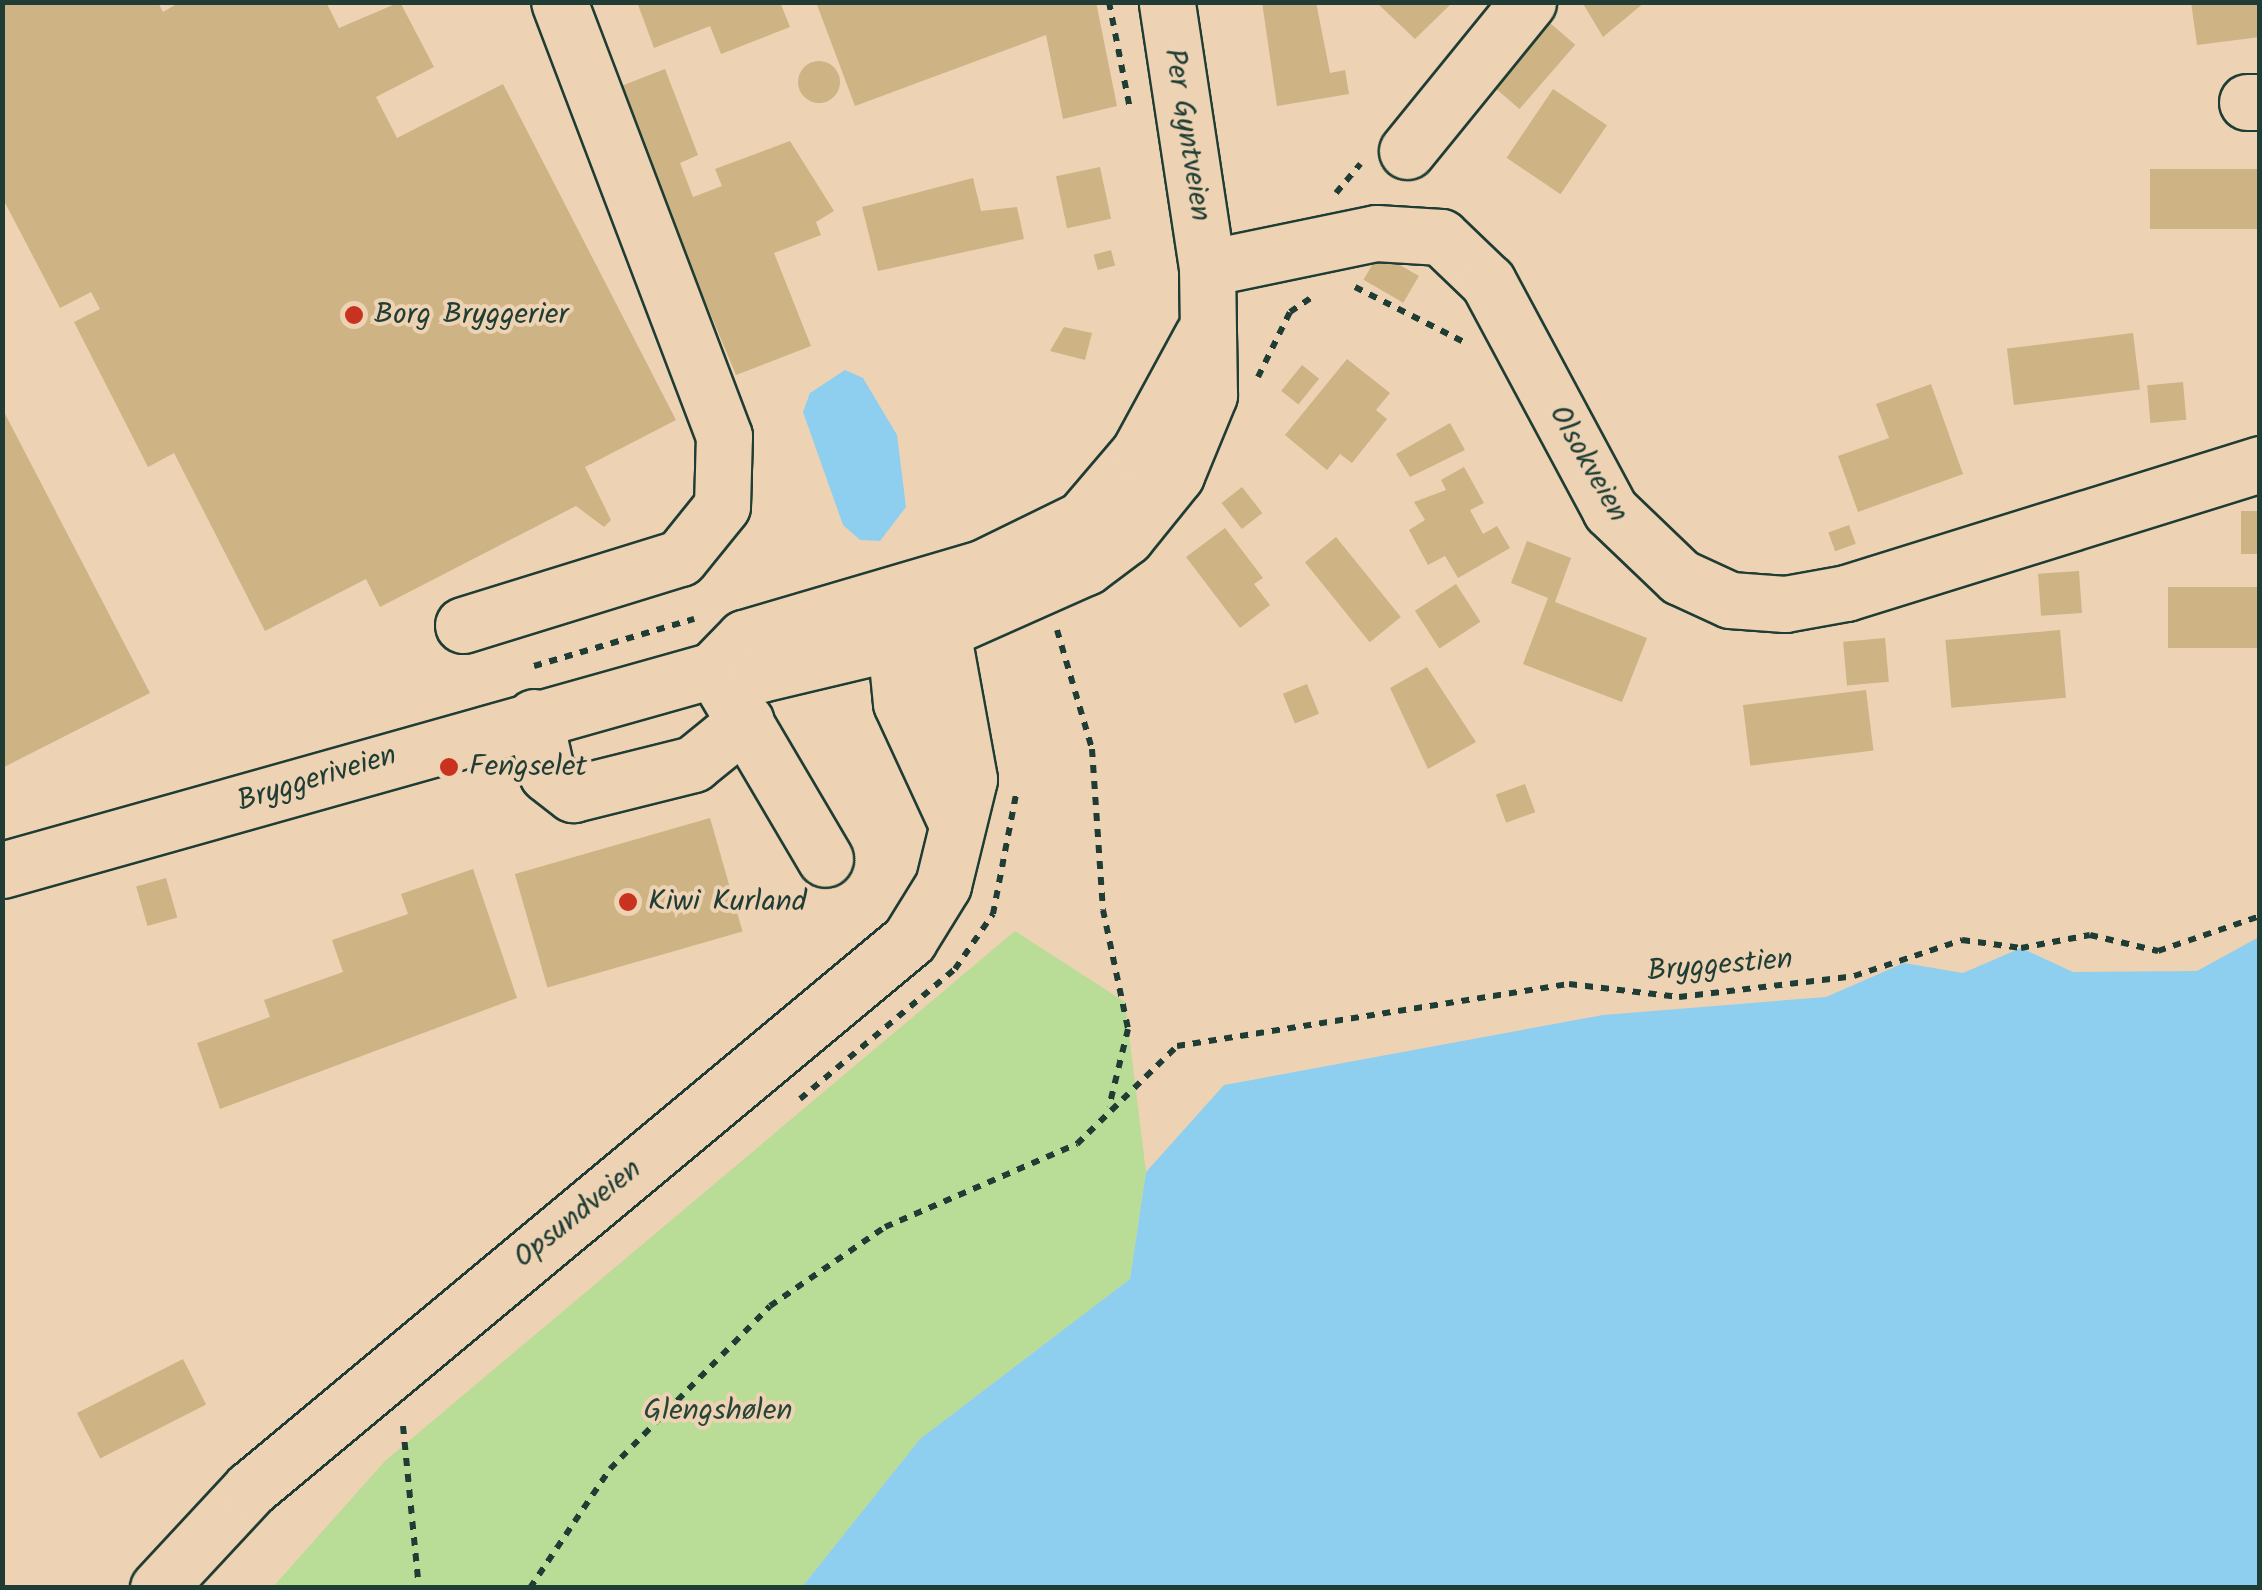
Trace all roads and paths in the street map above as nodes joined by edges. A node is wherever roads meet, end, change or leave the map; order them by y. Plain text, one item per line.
1 (560, 2) edge
2 (1168, 2) edge
3 (1528, 2) edge
4 (1407, 151) dead end
5 (1207, 268) junction
6 (1343, 284) dead end
7 (1323, 290) dead end
8 (1202, 336) joint
9 (1474, 347) dead end
10 (1250, 393) dead end
11 (2260, 464) edge
12 (1052, 614) dead end
13 (916, 621) junction
14 (463, 625) dead end
15 (712, 670) junction
16 (534, 716) junction
17 (746, 722) junction
18 (825, 860) dead end
19 (20, 864) edge
20 (2260, 916) edge
21 (1108, 1111) junction
22 (402, 1426) dead end
23 (158, 1588) edge
24 (419, 1588) edge
25 (530, 1588) edge

1 - 14 street
2 - 5 street, Per Gyntveien
3 - 4 street
5 - 8 street, Per Gyntveien
5 - 11 street, Olsokveien
6 - 9 path
7 - 10 path
8 - 13 street, Bryggeriveien
12 - 21 path
13 - 15 street, Bryggeriveien
13 - 23 street, Opsundveien
15 - 16 street, Bryggeriveien
15 - 17 street
16 - 17 street
16 - 19 street, Bryggeriveien
17 - 18 street
20 - 21 path, Bryggestien
21 - 25 path, Bryggestien
22 - 24 path

